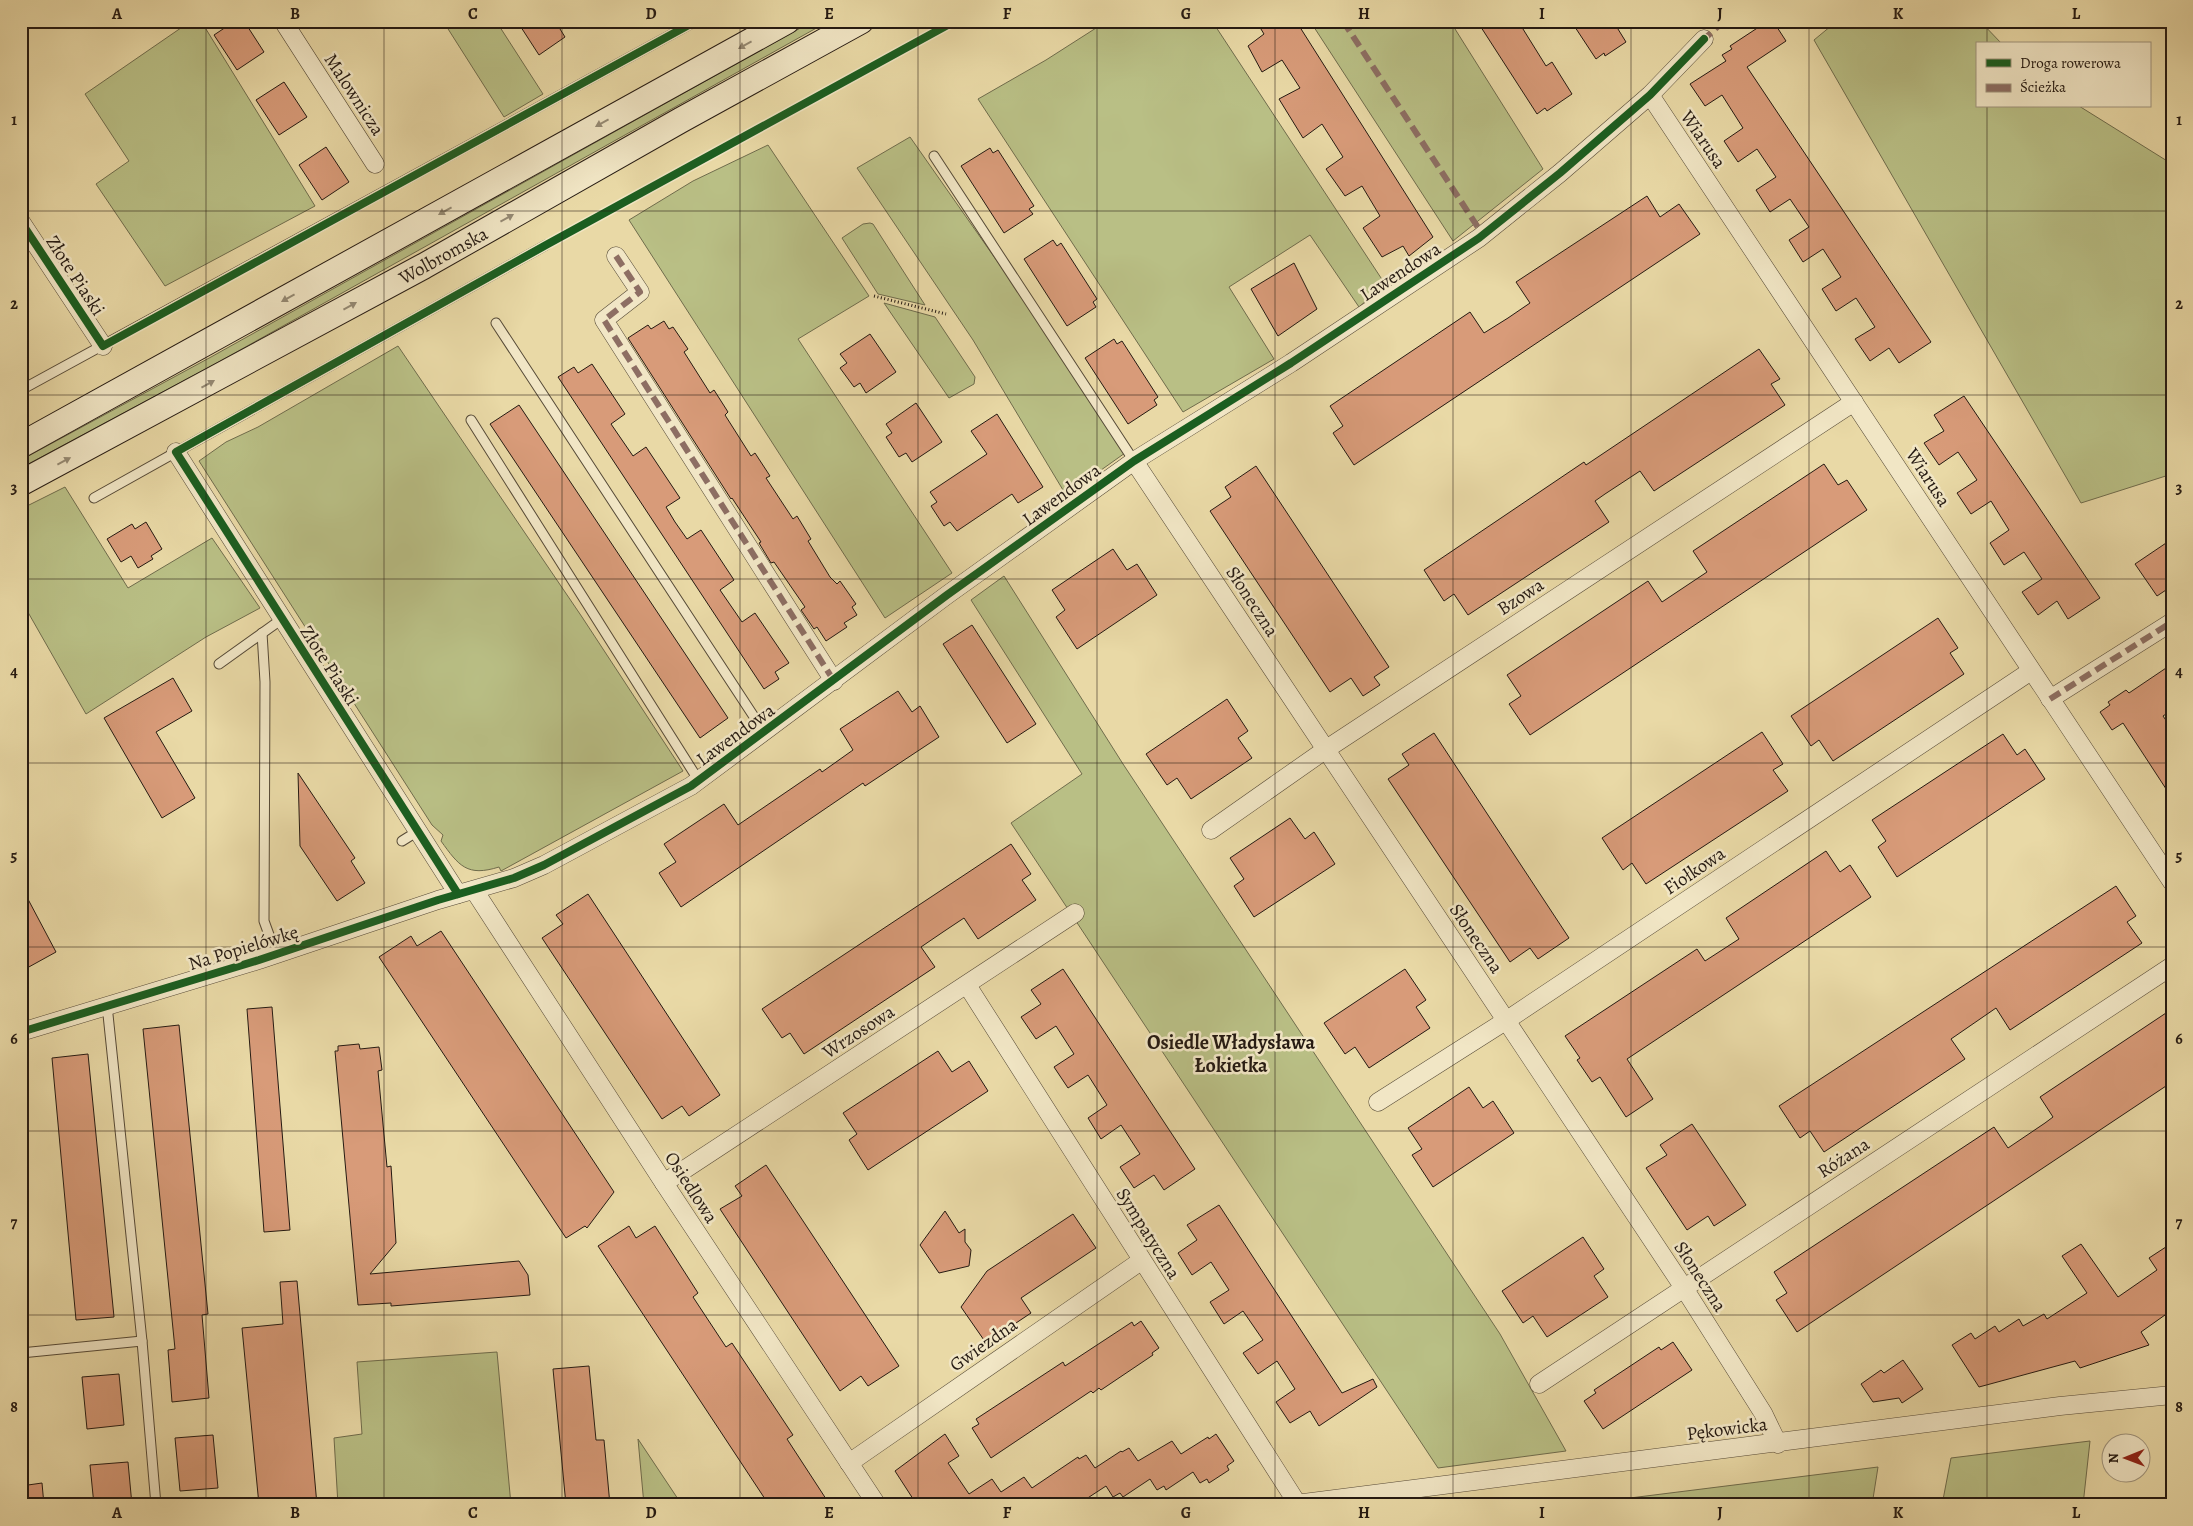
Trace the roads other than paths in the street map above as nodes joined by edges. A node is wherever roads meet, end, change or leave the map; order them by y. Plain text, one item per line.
1 (283, 21) edge
2 (696, 21) edge
3 (787, 21) edge
4 (861, 21) edge
5 (1704, 39) dead end
6 (1650, 95) junction
7 (934, 156) dead end
8 (375, 164) dead end
9 (21, 222) edge
10 (546, 245) dead end
11 (616, 256) dead end
12 (496, 323) dead end
13 (103, 346) junction
14 (21, 390) edge
15 (1854, 402) junction
16 (471, 420) dead end
17 (21, 445) edge
18 (176, 452) junction
19 (1134, 461) junction
20 (21, 483) edge
21 (94, 498) dead end
22 (282, 619) junction
23 (2172, 622) edge
24 (262, 633) junction
25 (219, 664) dead end
26 (2031, 671) junction
27 (834, 681) junction
28 (2050, 699) junction
29 (764, 732) junction
30 (1326, 750) junction
31 (699, 781) junction
32 (1211, 830) dead end
33 (418, 832) junction
34 (402, 841) dead end
35 (2172, 882) edge
36 (466, 892) junction
37 (1075, 914) dead end
38 (276, 954) junction
39 (2172, 966) edge
40 (967, 985) junction
41 (107, 1006) junction
42 (1507, 1020) junction
43 (24, 1026) edge
44 (1378, 1102) dead end
45 (664, 1183) junction
46 (1142, 1261) junction
47 (1684, 1288) junction
48 (142, 1342) junction
49 (21, 1353) edge
50 (1538, 1384) dead end
51 (2172, 1395) edge
52 (1778, 1444) junction
53 (848, 1463) junction
54 (1292, 1504) edge
55 (156, 1505) edge
56 (877, 1505) edge

1 - 8 street, Malownicza
2 - 13 lane
3 -> 17 main road, Wolbromska
20 -> 4 main road, Wolbromska
5 - 6 street, Lawendowa
6 - 15 street, Wiarusa
6 - 19 street, Lawendowa
7 - 19 lane
9 - 13 street, Złote Piaski
10 - 18 lane
11 - 27 street
12 - 29 lane
13 - 14 lane
15 - 26 street, Wiarusa
15 - 30 street, Bzowa
16 - 31 lane
18 - 21 lane
18 - 22 street, Złote Piaski
19 - 27 street, Lawendowa
19 - 30 street, Słoneczna
22 - 24 lane
22 - 33 street, Złote Piaski
23 - 28 street
24 - 25 lane
24 - 38 lane
26 - 28 street, Wiarusa
26 - 42 street, Fiołkowa
27 - 29 street, Lawendowa
28 - 35 street, Wiarusa
29 - 31 street, Lawendowa
30 - 32 street, Bzowa
30 - 42 street, Słoneczna
31 - 36 street, Lawendowa
33 - 34 lane
33 - 36 street, Złote Piaski
36 - 38 street, Na Popielówkę
36 - 45 street, Osiedlowa
37 - 40 street, Wrzosowa
38 - 41 street, Na Popielówkę
39 - 47 street, Różana
40 - 45 street, Wrzosowa
40 - 46 street, Sympatyczna
41 - 43 street, Na Popielówkę
41 - 48 lane
42 - 44 street, Fiołkowa
42 - 47 street, Słoneczna
45 - 53 street, Osiedlowa
46 - 53 street, Gwiezdna
46 - 54 street, Sympatyczna
47 - 50 street, Różana
47 - 52 street, Słoneczna
48 - 49 lane
48 - 55 lane
51 - 52 street, Pękowicka
52 - 54 street, Pękowicka
53 - 56 street, Osiedlowa

